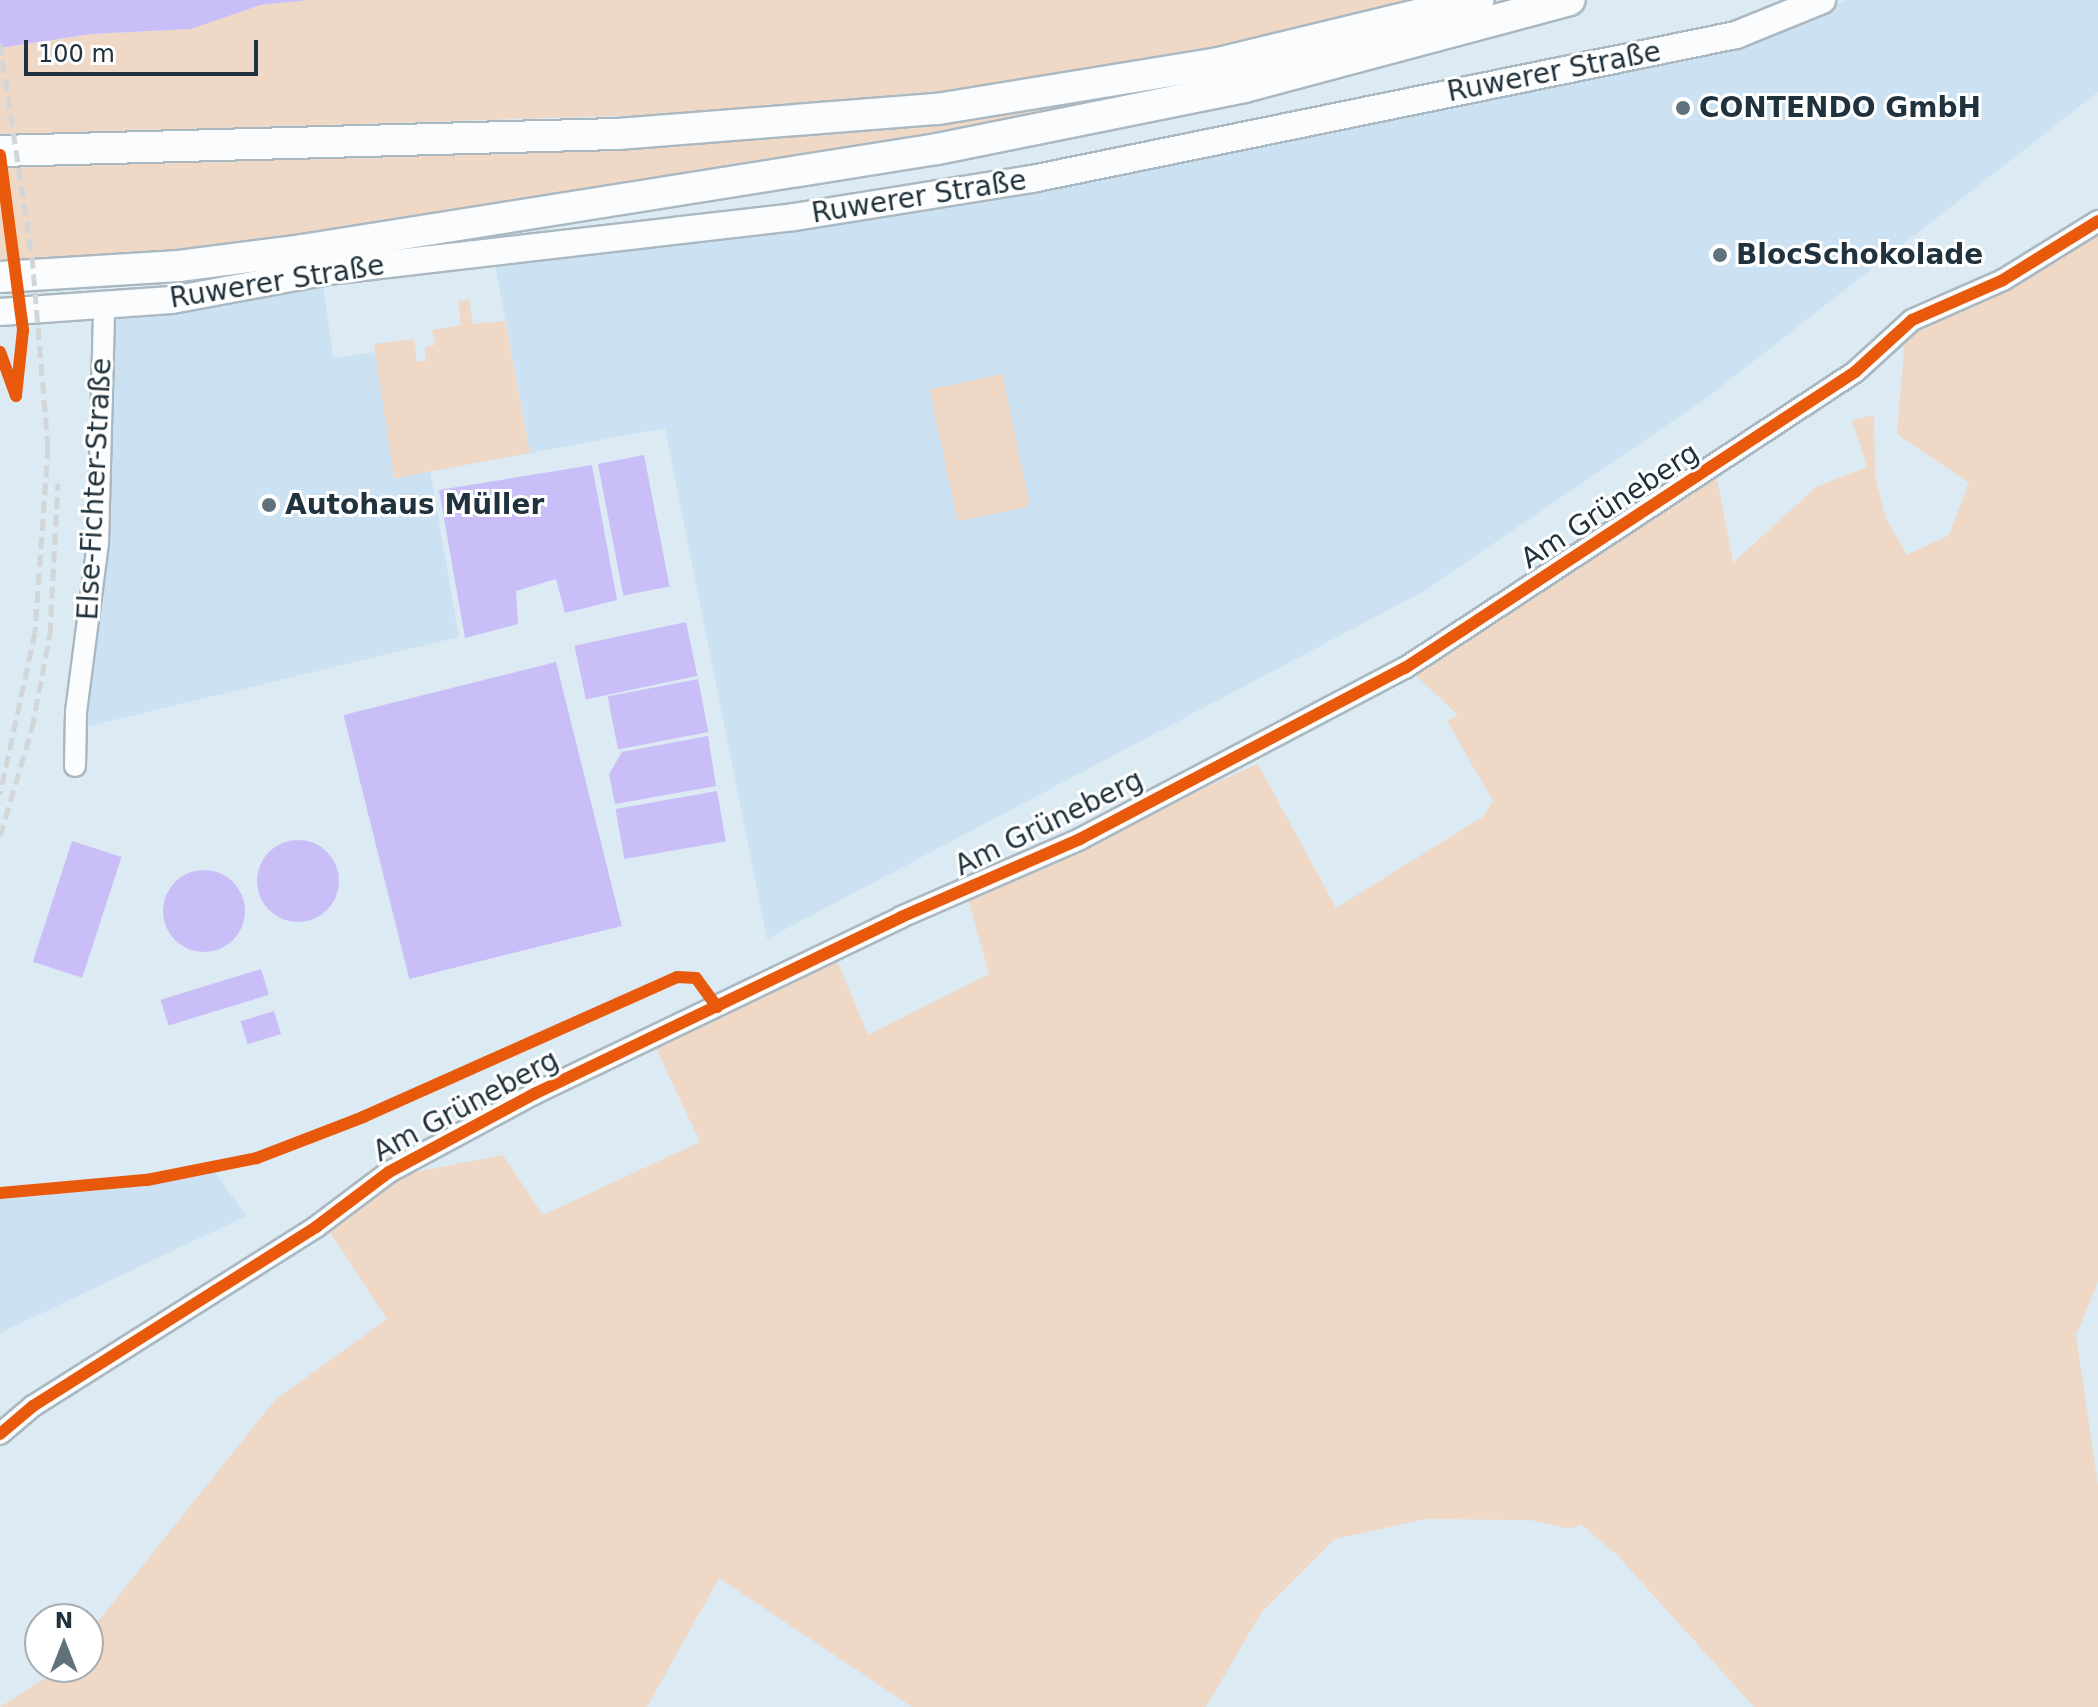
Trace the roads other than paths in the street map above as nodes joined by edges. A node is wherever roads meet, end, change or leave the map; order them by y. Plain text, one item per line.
1 (1478, 0) edge
2 (1570, 0) edge
3 (1822, 0) edge
4 (0, 151) edge
5 (2098, 221) edge
6 (0, 277) edge
7 (104, 307) junction
8 (0, 312) edge
9 (75, 766) dead end
10 (0, 1434) edge

1 - 4 highway
2 - 6 highway
3 - 7 main road, Ruwerer Straße
5 - 10 street, Am Grüneberg
7 - 8 main road, Ruwerer Straße
7 - 9 street, Else-Fichter-Straße

